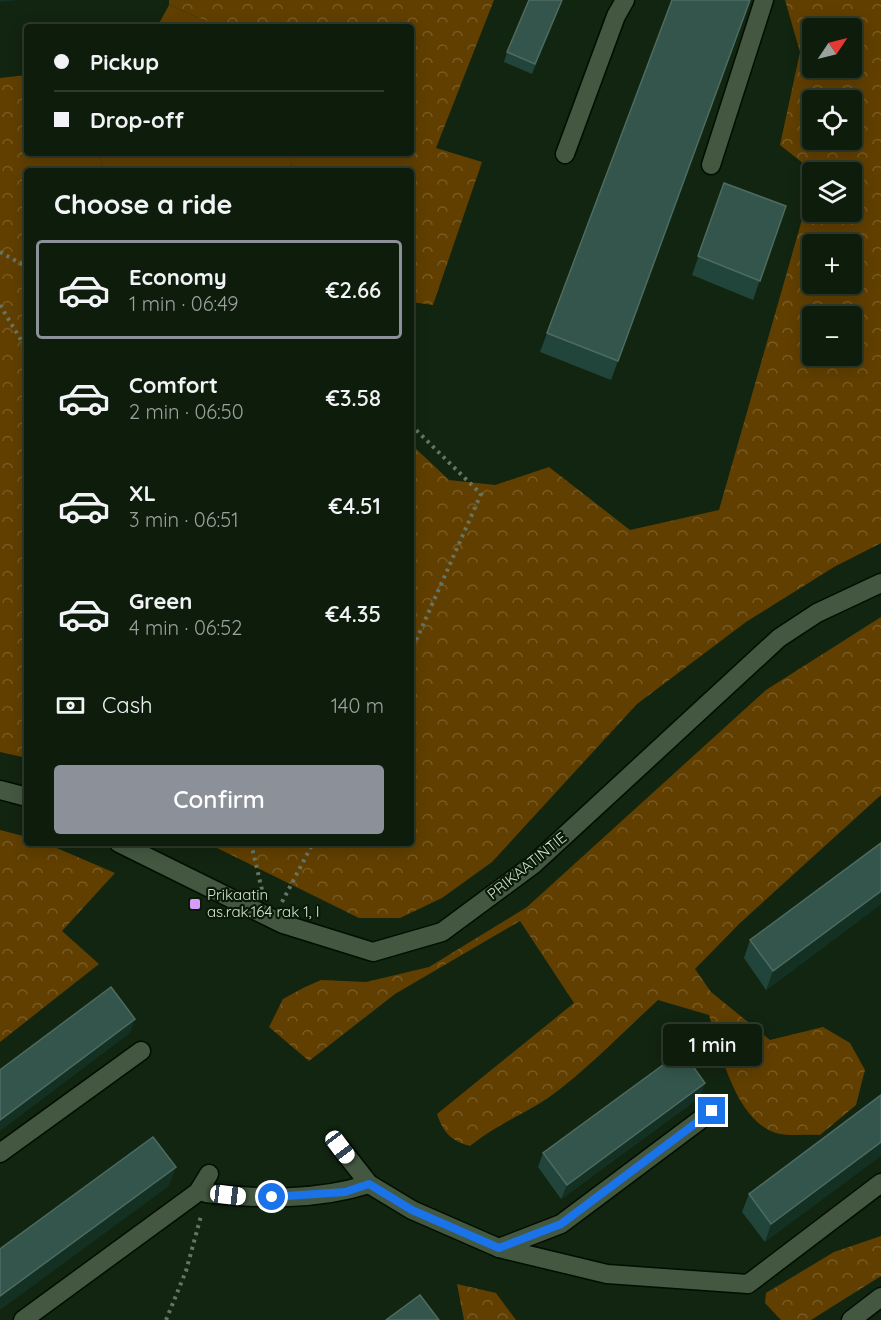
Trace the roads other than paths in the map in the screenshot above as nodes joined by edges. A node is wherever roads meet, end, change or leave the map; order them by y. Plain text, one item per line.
1 (625, 0) edge
2 (764, 0) edge
3 (565, 154) dead end
4 (711, 165) dead end
5 (881, 583) edge
6 (0, 790) edge
7 (24, 796) edge
8 (125, 846) edge
9 (141, 1051) dead end
10 (712, 1111) dead end
11 (340, 1147) dead end
12 (0, 1154) edge
13 (209, 1174) dead end
14 (881, 1183) edge
15 (369, 1184) junction
16 (206, 1193) road end
17 (499, 1248) junction
18 (881, 1297) edge
19 (23, 1320) edge
20 (851, 1320) edge

1 - 3 street
2 - 4 street
5 - 8 street, PRIKAATINTIE
6 - 7 street
9 - 12 street
10 - 17 street
11 - 15 street
13 - 19 street
14 - 17 street
15 - 16 street
15 - 17 street
18 - 20 street

